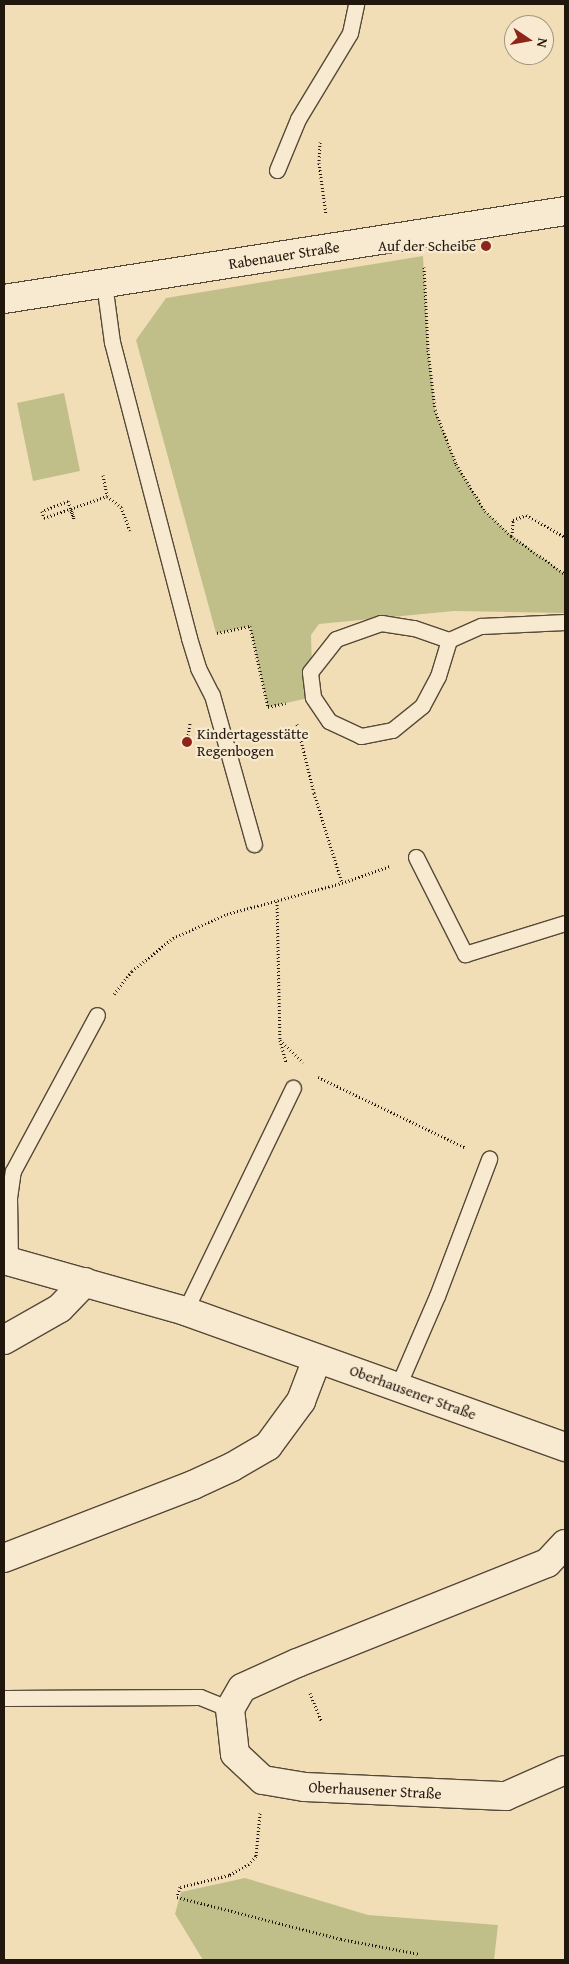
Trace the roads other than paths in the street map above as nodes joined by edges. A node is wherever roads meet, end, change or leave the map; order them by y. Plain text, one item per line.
1 (356, 4) edge
2 (277, 170) dead end
3 (565, 211) edge
4 (104, 283) junction
5 (4, 299) edge
6 (565, 622) edge
7 (449, 640) junction
8 (254, 844) dead end
9 (416, 857) road end
10 (565, 923) edge
11 (97, 1015) road end
12 (293, 1088) road end
13 (489, 1159) road end
14 (7, 1261) edge
15 (85, 1282) junction
16 (185, 1311) junction
17 (4, 1340) edge
18 (318, 1359) junction
19 (398, 1386) junction
20 (565, 1447) edge
21 (565, 1544) edge
22 (4, 1558) edge
23 (4, 1698) edge
24 (230, 1709) junction
25 (565, 1770) edge

1 - 2 lane
3 - 4 street, Rabenauer Straße
4 - 5 street, Rabenauer Straße
4 - 8 lane
6 - 7 lane
7 - 7 lane
9 - 10 lane
11 - 14 lane
12 - 16 lane
13 - 19 lane
14 - 15 street, Oberhausener Straße
15 - 16 street, Oberhausener Straße
15 - 17 street
16 - 18 street, Oberhausener Straße
18 - 19 street, Oberhausener Straße
18 - 22 street
19 - 20 street, Oberhausener Straße
21 - 24 street
23 - 24 lane
24 - 25 street, Oberhausener Straße

